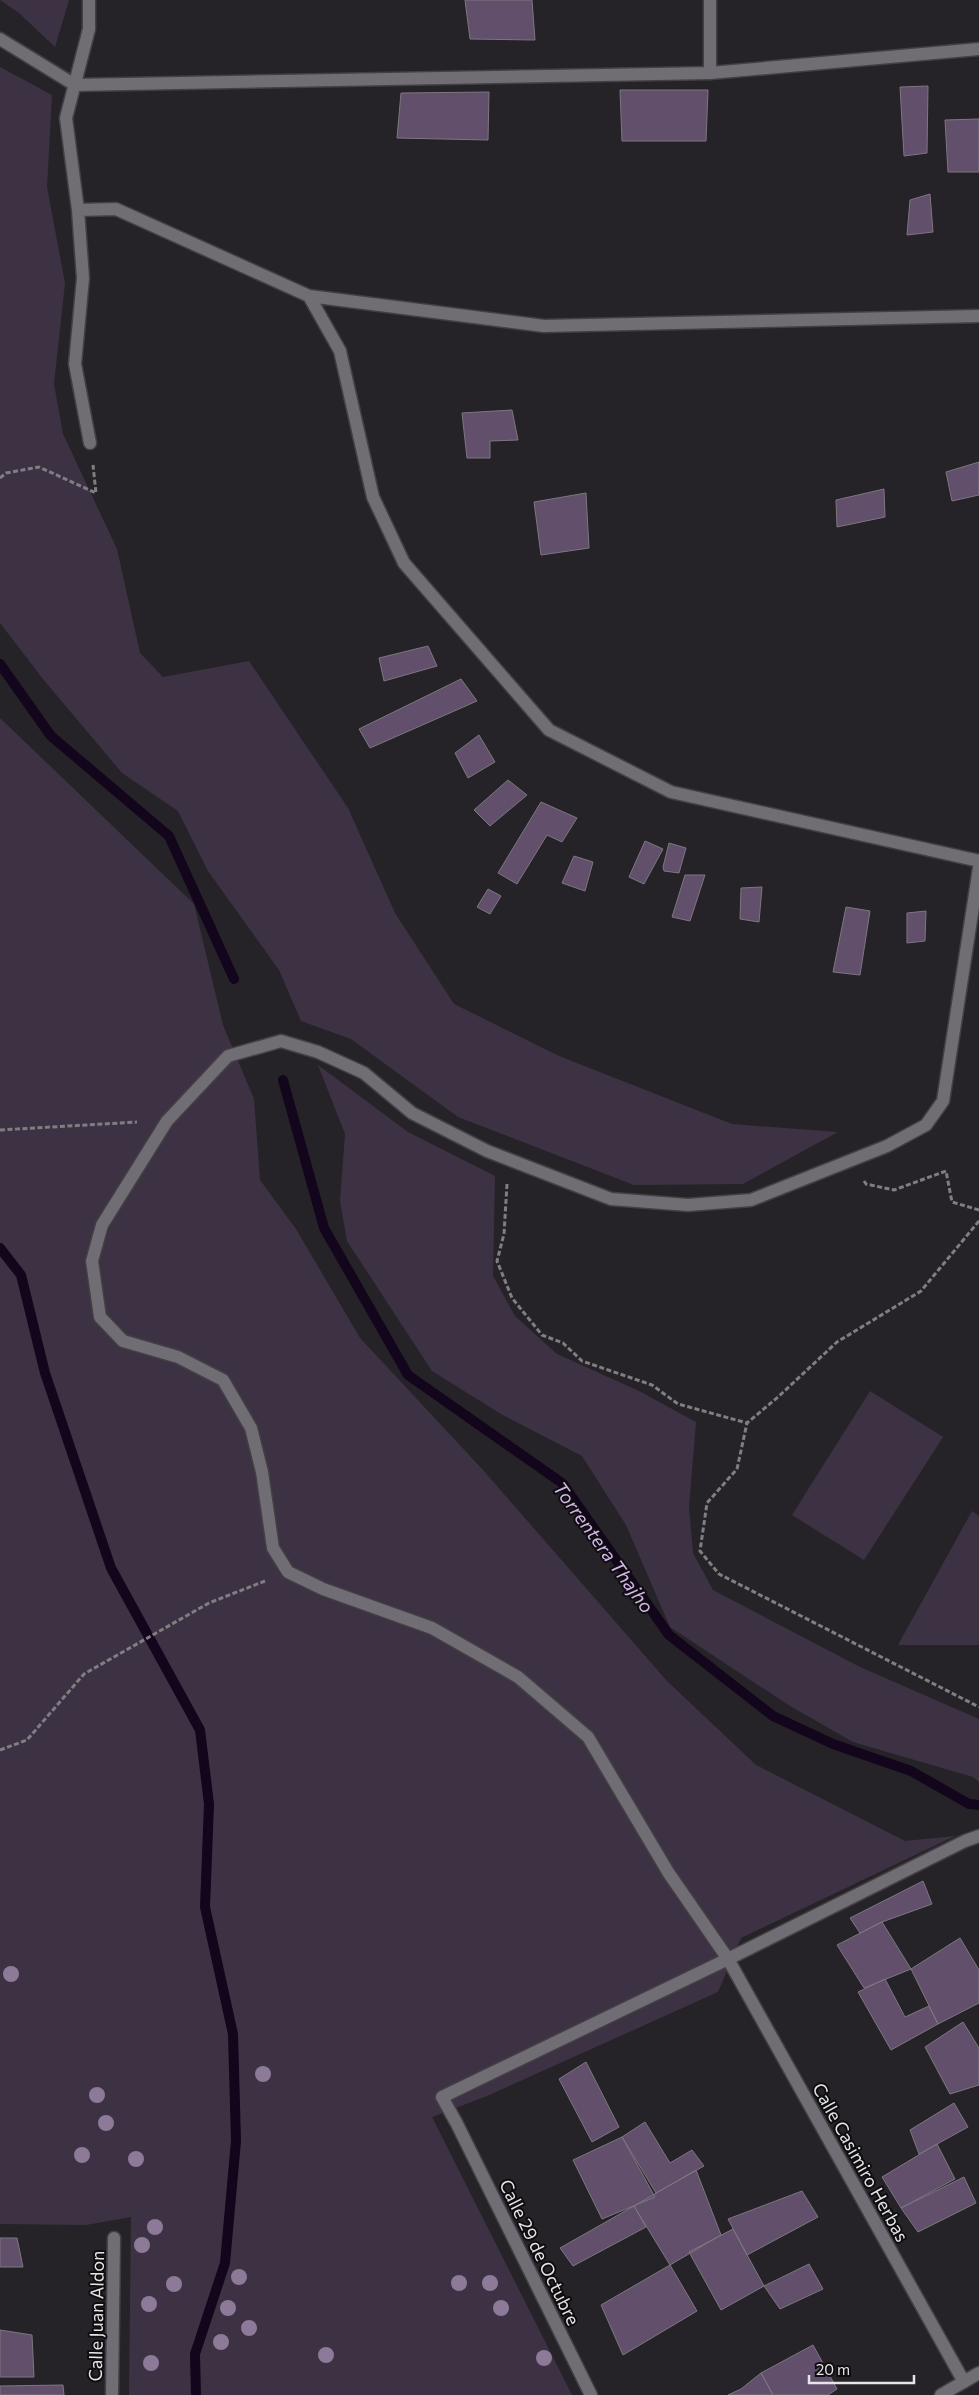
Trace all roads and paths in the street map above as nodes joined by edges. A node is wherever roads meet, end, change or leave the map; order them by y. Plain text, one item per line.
1 (89, 0) edge
2 (710, 0) edge
3 (0, 40) edge
4 (979, 49) edge
5 (710, 73) junction
6 (75, 85) junction
7 (78, 210) junction
8 (309, 296) junction
9 (979, 316) edge
10 (90, 443) joint
11 (0, 478) edge
12 (979, 861) edge
13 (979, 868) edge
14 (167, 1121) junction
15 (0, 1130) edge
16 (507, 1159) junction
17 (848, 1161) junction
18 (979, 1210) edge
19 (979, 1220) edge
20 (747, 1423) junction
21 (288, 1572) junction
22 (979, 1707) edge
23 (0, 1750) edge
24 (979, 1836) edge
25 (728, 1959) junction
26 (114, 2238) dead end
27 (979, 2373) edge
28 (964, 2382) junction
29 (112, 2395) edge
30 (591, 2395) edge
31 (941, 2395) edge

1 - 6 street
2 - 5 street
3 - 6 street
4 - 5 street
5 - 6 street
6 - 7 street
7 - 8 street
7 - 10 street
8 - 9 street
8 - 12 street
10 - 11 path
13 - 17 street
14 - 15 path
14 - 16 street
14 - 21 street
16 - 17 street
16 - 20 path
17 - 18 path
19 - 20 path
20 - 22 path
21 - 23 path
21 - 25 street, Calle Casimiro Herbas
24 - 25 street
25 - 28 street, Calle Casimiro Herbas
25 - 30 street, Calle 29 de Octubre
26 - 29 street, Calle Juan Aldon
27 - 28 street
28 - 31 street

